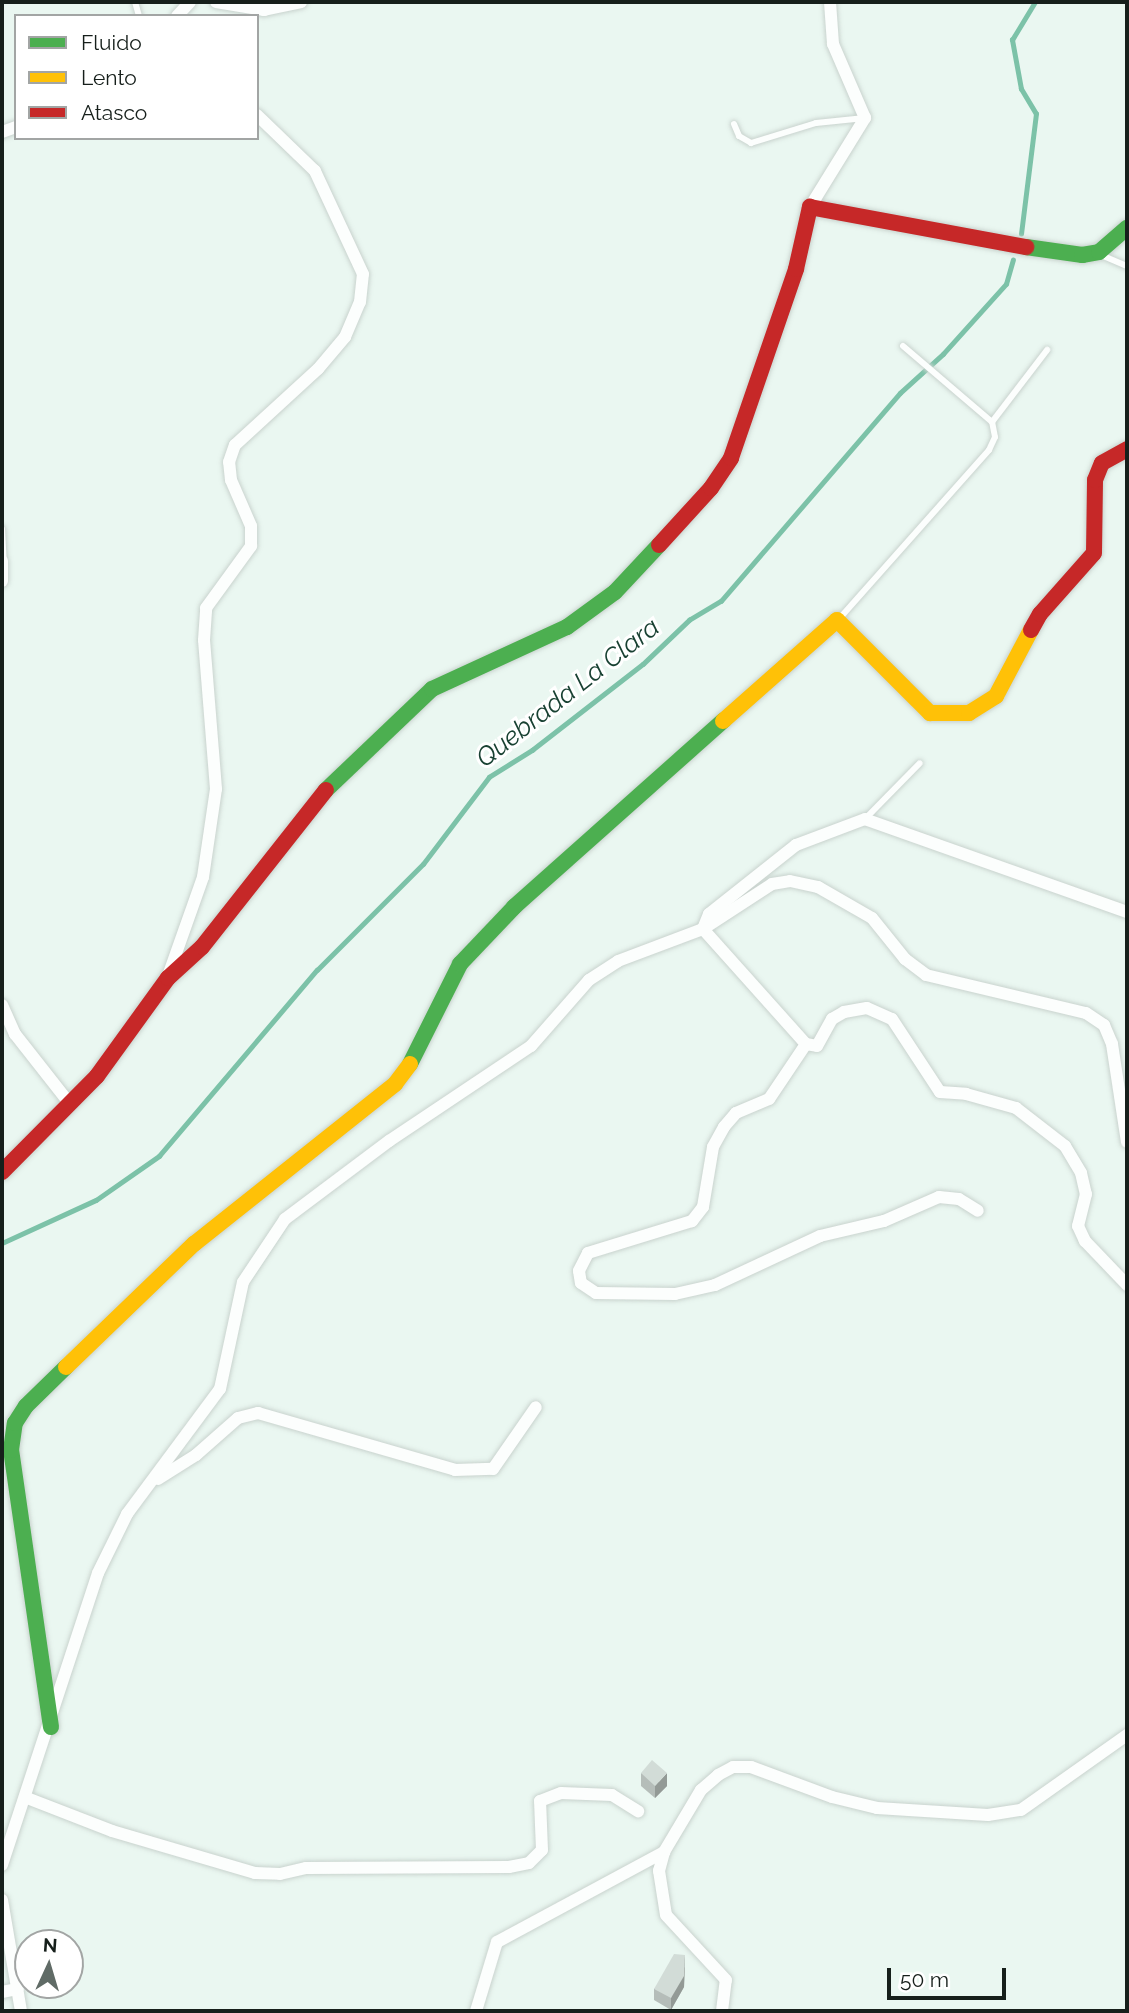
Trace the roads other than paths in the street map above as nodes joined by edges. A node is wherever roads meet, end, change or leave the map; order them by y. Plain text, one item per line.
1 (216, 2) edge
2 (301, 2) edge
3 (830, 2) edge
4 (259, 118) edge
5 (864, 118) junction
6 (734, 124) dead end
7 (810, 207) junction
8 (1127, 228) edge
9 (1099, 252) junction
10 (1127, 266) edge
11 (903, 346) dead end
12 (1047, 350) dead end
13 (992, 422) junction
14 (1127, 449) edge
15 (2, 529) edge
16 (3, 562) edge
17 (2, 581) edge
18 (837, 620) junction
19 (920, 763) dead end
20 (865, 819) junction
21 (1127, 912) edge
22 (703, 929) junction
23 (168, 978) junction
24 (2, 1005) edge
25 (806, 1044) junction
26 (70, 1104) junction
27 (1127, 1142) edge
28 (2, 1172) edge
29 (978, 1211) dead end
30 (1127, 1285) edge
31 (536, 1407) dead end
32 (149, 1485) junction
33 (51, 1727) junction
34 (1127, 1735) edge
35 (27, 1798) junction
36 (638, 1811) dead end
37 (664, 1852) junction
38 (2, 1865) edge
39 (2, 1900) edge
40 (14, 1967) edge
41 (476, 2011) edge
42 (722, 2011) edge

1 - 2 street
3 - 5 street
4 - 23 street
5 - 6 lane
5 - 7 street
7 - 9 street
7 - 23 street
8 - 9 street
9 - 10 lane
11 - 13 lane
12 - 13 lane
13 - 18 lane
14 - 18 street
15 - 16 lane
16 - 17 street
18 - 33 street
19 - 20 lane
20 - 21 street
20 - 22 street
22 - 25 street
22 - 27 street
22 - 32 street
23 - 26 street
24 - 26 street
25 - 29 street
25 - 30 street
26 - 28 street
31 - 32 street
32 - 33 street
33 - 35 street
34 - 37 street
35 - 36 street
35 - 38 street
37 - 41 street
37 - 42 street
39 - 40 street

